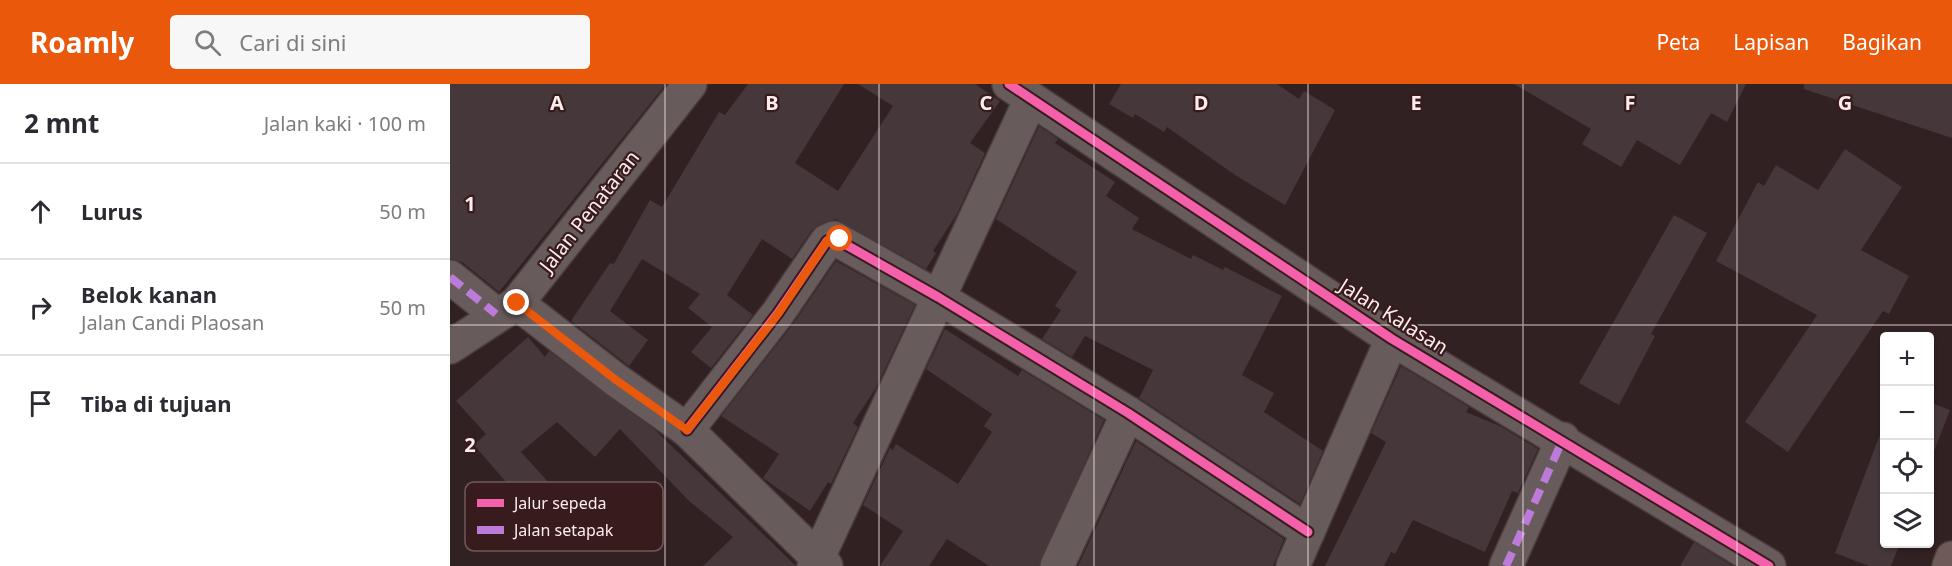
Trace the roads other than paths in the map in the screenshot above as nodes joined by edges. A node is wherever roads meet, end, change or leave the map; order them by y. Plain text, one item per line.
1 (690, 84) edge
2 (1020, 92) edge
3 (450, 277) edge
4 (939, 297) junction
5 (507, 308) junction
6 (1392, 339) junction
7 (450, 347) edge
8 (1128, 412) junction
9 (687, 430) junction
10 (1563, 440) junction
11 (1308, 532) junction
12 (1952, 558) edge
13 (819, 563) edge
14 (1057, 566) edge
15 (1293, 566) edge
16 (1506, 566) edge
17 (1769, 566) edge
18 (1949, 566) edge

1 - 5 street, Jalan Penataran
2 - 4 street
2 - 6 street, Jalan Kalasan
3 - 5 street
4 - 8 street
4 - 9 street
4 - 13 street
5 - 7 street, Jalan Penataran
5 - 9 street
6 - 10 street, Jalan Kalasan
6 - 11 street
8 - 11 street
8 - 14 street
9 - 13 street
10 - 16 street
10 - 17 street, Jalan Kalasan
11 - 15 street
12 - 18 main road

